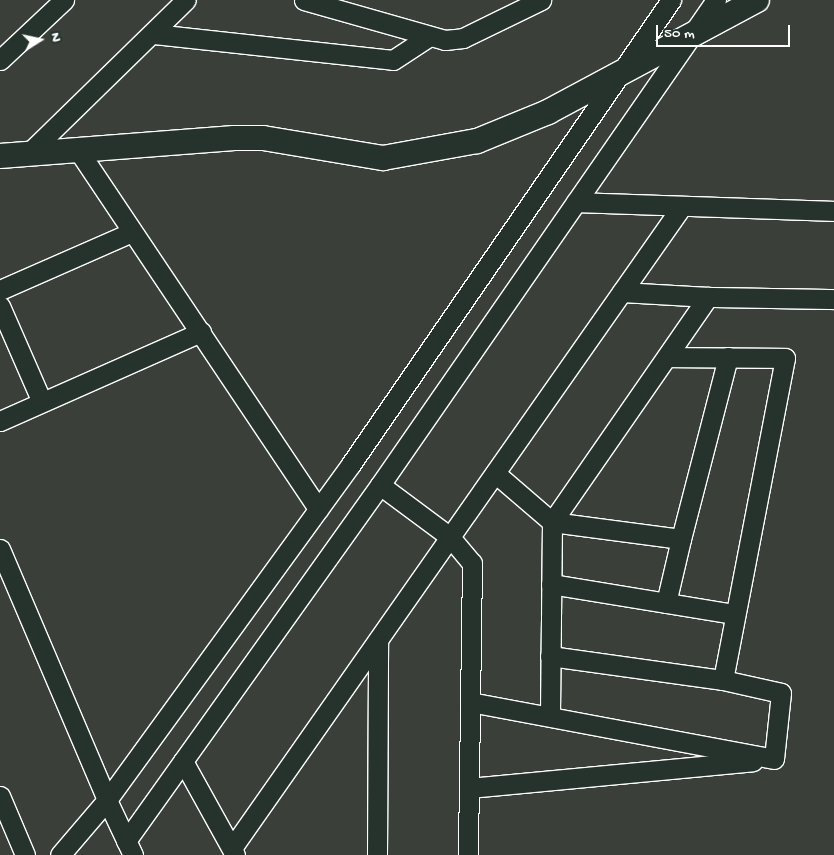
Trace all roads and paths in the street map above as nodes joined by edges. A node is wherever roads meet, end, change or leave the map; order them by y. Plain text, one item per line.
1 (64, 0) edge
2 (186, 0) edge
3 (304, 0) edge
4 (541, 0) edge
5 (671, 0) edge
6 (716, 0) edge
7 (757, 0) edge
8 (154, 34) junction
9 (428, 37) junction
10 (687, 39) junction
11 (0, 60) edge
12 (619, 74) junction
13 (78, 150) junction
14 (31, 151) junction
15 (0, 156) edge
16 (576, 202) junction
17 (682, 206) junction
18 (834, 211) edge
19 (130, 233) junction
20 (0, 290) edge
21 (622, 292) junction
22 (708, 297) junction
23 (834, 298) edge
24 (0, 306) edge
25 (201, 332) junction
26 (667, 357) junction
27 (728, 357) junction
28 (41, 400) junction
29 (0, 421) edge
30 (495, 472) junction
31 (380, 485) junction
32 (318, 509) junction
33 (552, 522) junction
34 (450, 538) junction
35 (681, 538) junction
36 (0, 549) edge
37 (551, 584) junction
38 (666, 603) junction
39 (736, 614) junction
40 (378, 640) junction
41 (550, 656) junction
42 (723, 680) junction
43 (470, 702) junction
44 (550, 715) junction
45 (774, 759) junction
46 (183, 761) junction
47 (468, 788) junction
48 (0, 796) edge
49 (107, 800) junction
50 (130, 848) edge
51 (234, 851) edge
52 (25, 855) edge
53 (60, 855) edge
54 (377, 855) edge
55 (468, 855) edge

1 - 11 street
2 - 8 street
3 - 9 street
4 - 9 street
5 - 12 street
6 - 10 street
7 - 10 street
8 - 9 street
8 - 14 street
10 - 12 street
10 - 16 street
12 - 13 street
12 - 32 street
13 - 14 street
13 - 19 street
14 - 15 street
16 - 17 street
16 - 31 street
17 - 18 street
17 - 21 street
19 - 20 street
19 - 25 street
21 - 22 street
21 - 30 street
22 - 23 street
22 - 26 street
24 - 28 street
25 - 28 street
25 - 32 street
26 - 27 street
26 - 33 street
27 - 35 street
27 - 39 street
28 - 29 street
30 - 33 street
30 - 34 street
31 - 34 street
31 - 46 street
32 - 49 street
33 - 35 street
33 - 37 street
34 - 40 street
34 - 43 street
35 - 38 street
36 - 49 street
37 - 38 street
37 - 41 street
38 - 39 street
39 - 42 street
40 - 51 street
40 - 54 street
41 - 42 street
41 - 44 street
42 - 45 street
43 - 44 street
43 - 47 street
44 - 45 street
45 - 47 street
46 - 50 street
46 - 51 street
47 - 55 street
48 - 52 street
49 - 50 street
49 - 53 street

